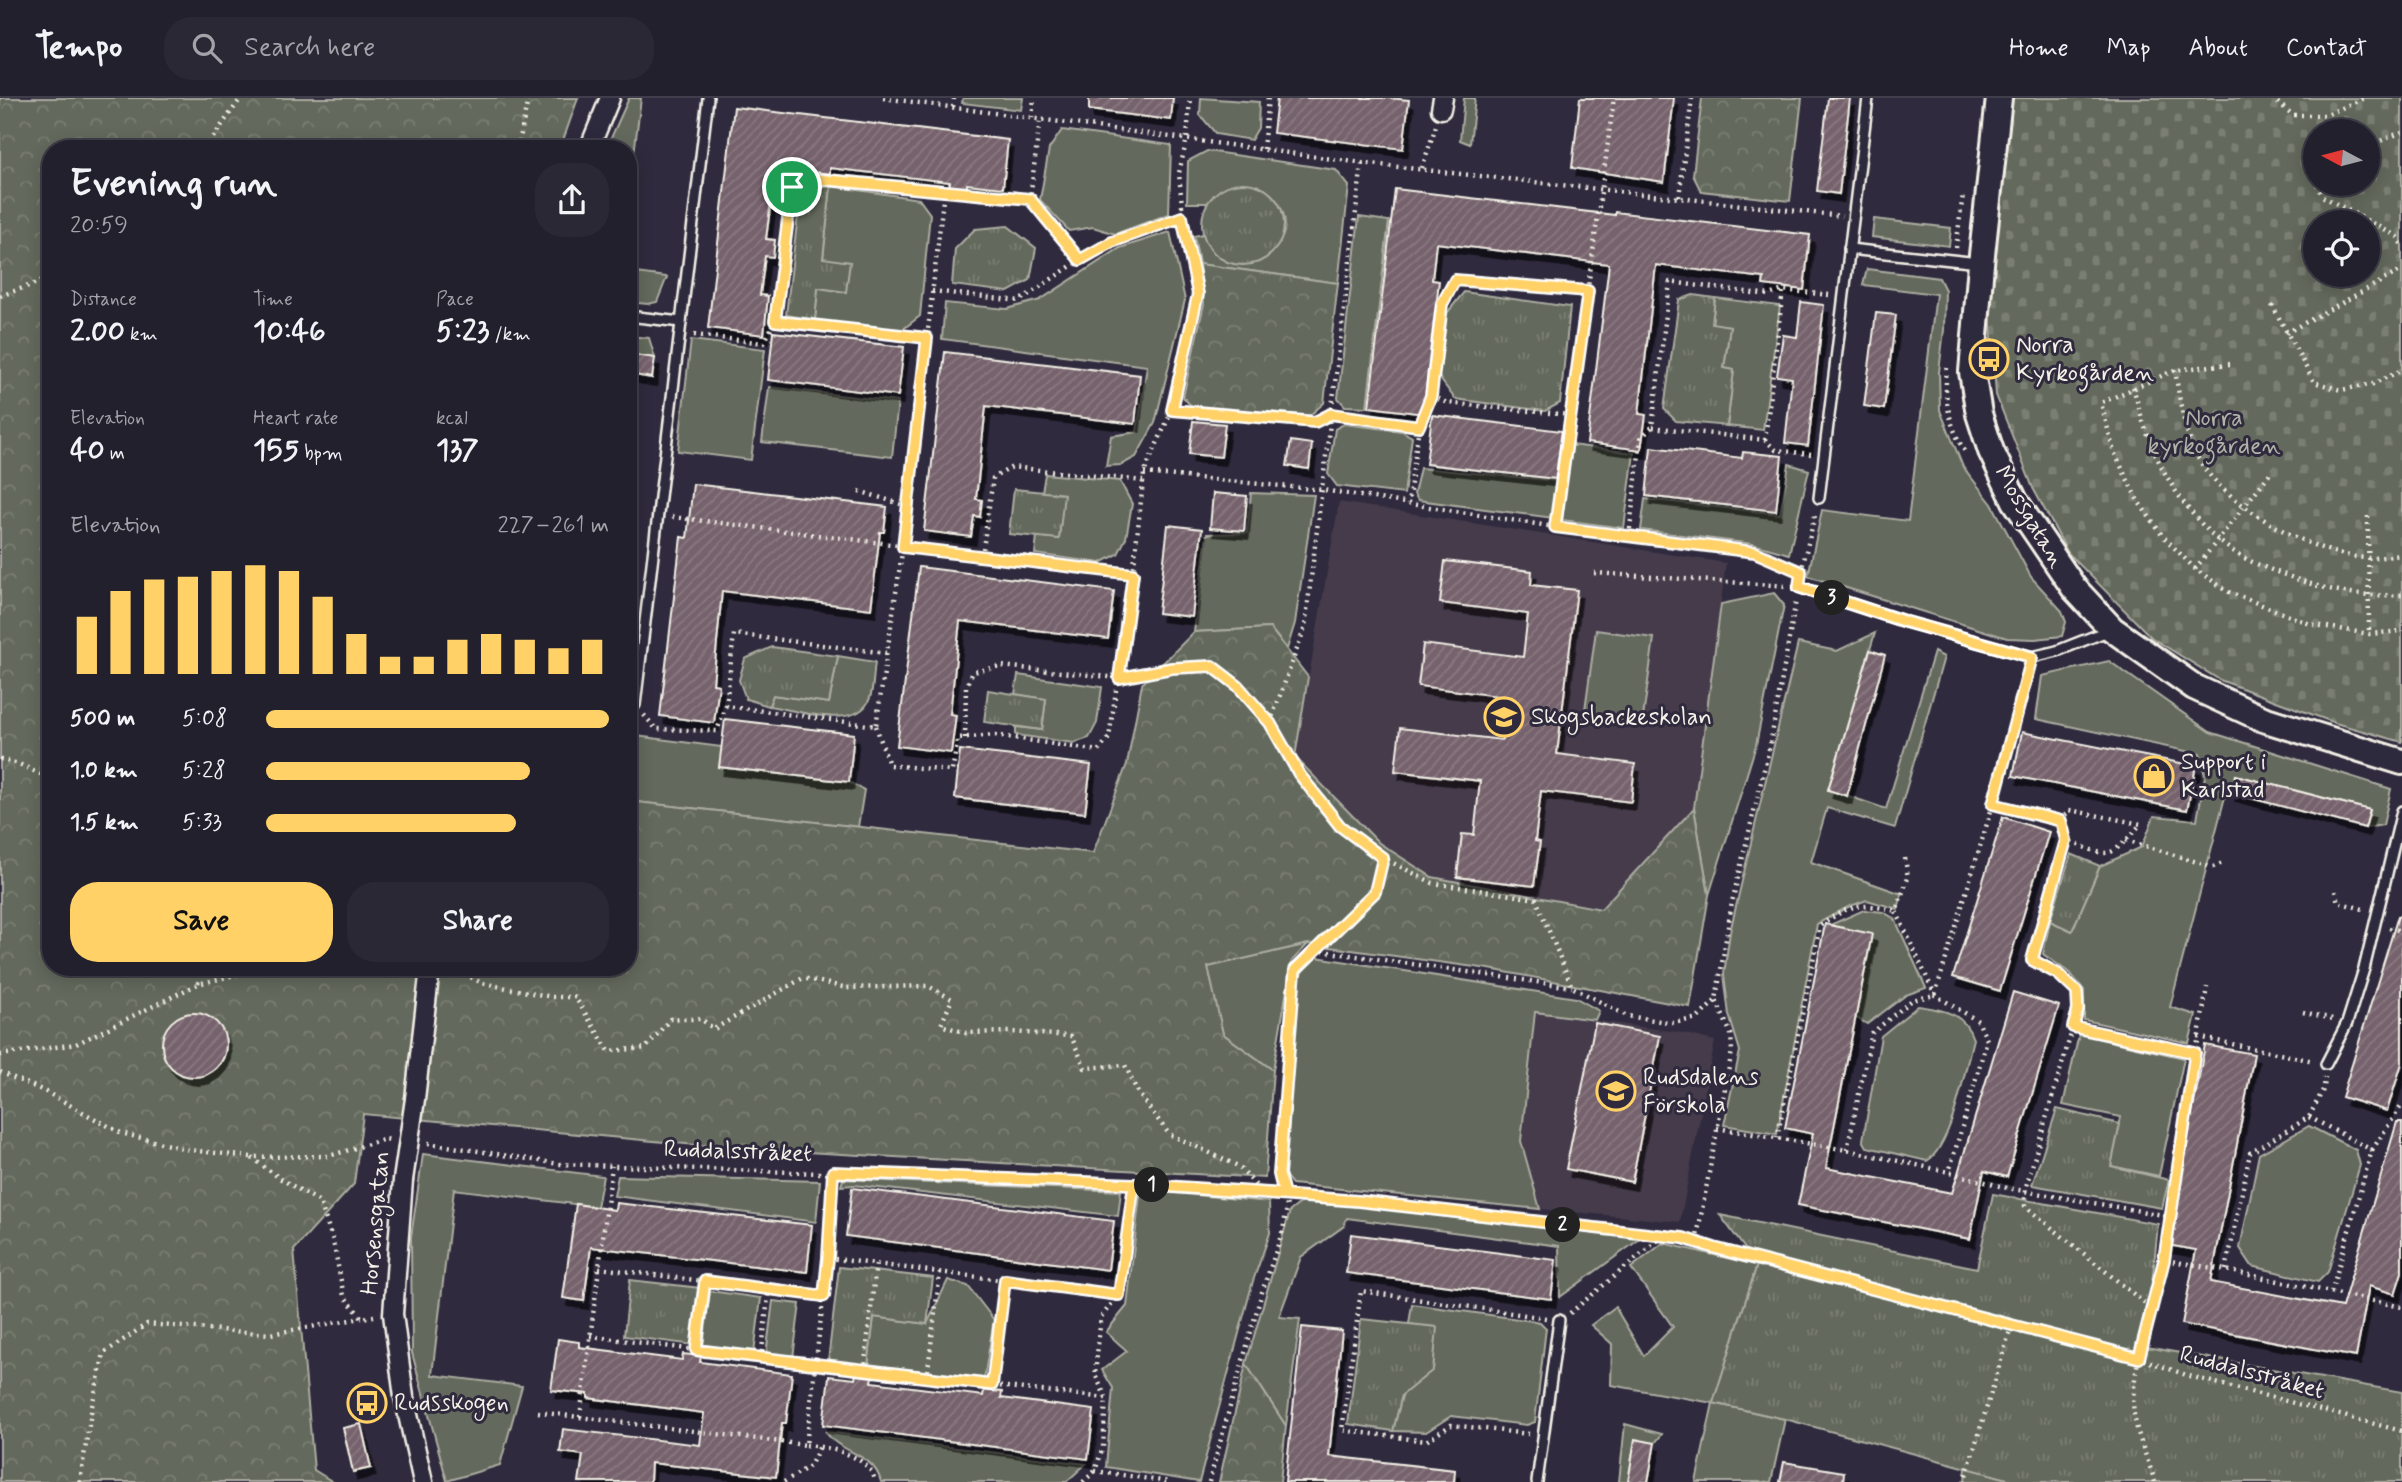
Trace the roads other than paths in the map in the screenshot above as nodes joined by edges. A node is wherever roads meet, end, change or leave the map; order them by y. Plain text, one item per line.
1 (610, 98) edge
2 (708, 98) edge
3 (1868, 98) edge
4 (1999, 98) edge
5 (593, 140) edge
6 (1849, 249) junction
7 (1981, 264) junction
8 (637, 317) edge
9 (681, 322) junction
10 (1819, 498) road end
11 (1799, 587) road end
12 (2112, 629) junction
13 (637, 688) edge
14 (2402, 762) edge
15 (2402, 811) edge
16 (429, 976) edge
17 (2326, 1064) road end
18 (1559, 1320) road end
19 (423, 1482) edge
20 (1537, 1482) edge

1 - 5 street
2 - 9 lane
3 - 6 lane
4 - 7 street, Mossgatan
6 - 7 lane
6 - 10 lane
7 - 12 street, Mossgatan
8 - 9 lane
9 - 13 lane
11 - 12 lane
12 - 14 street, Mossgatan
15 - 17 lane
16 - 19 street, Horsensgatan, bridge
18 - 20 lane

